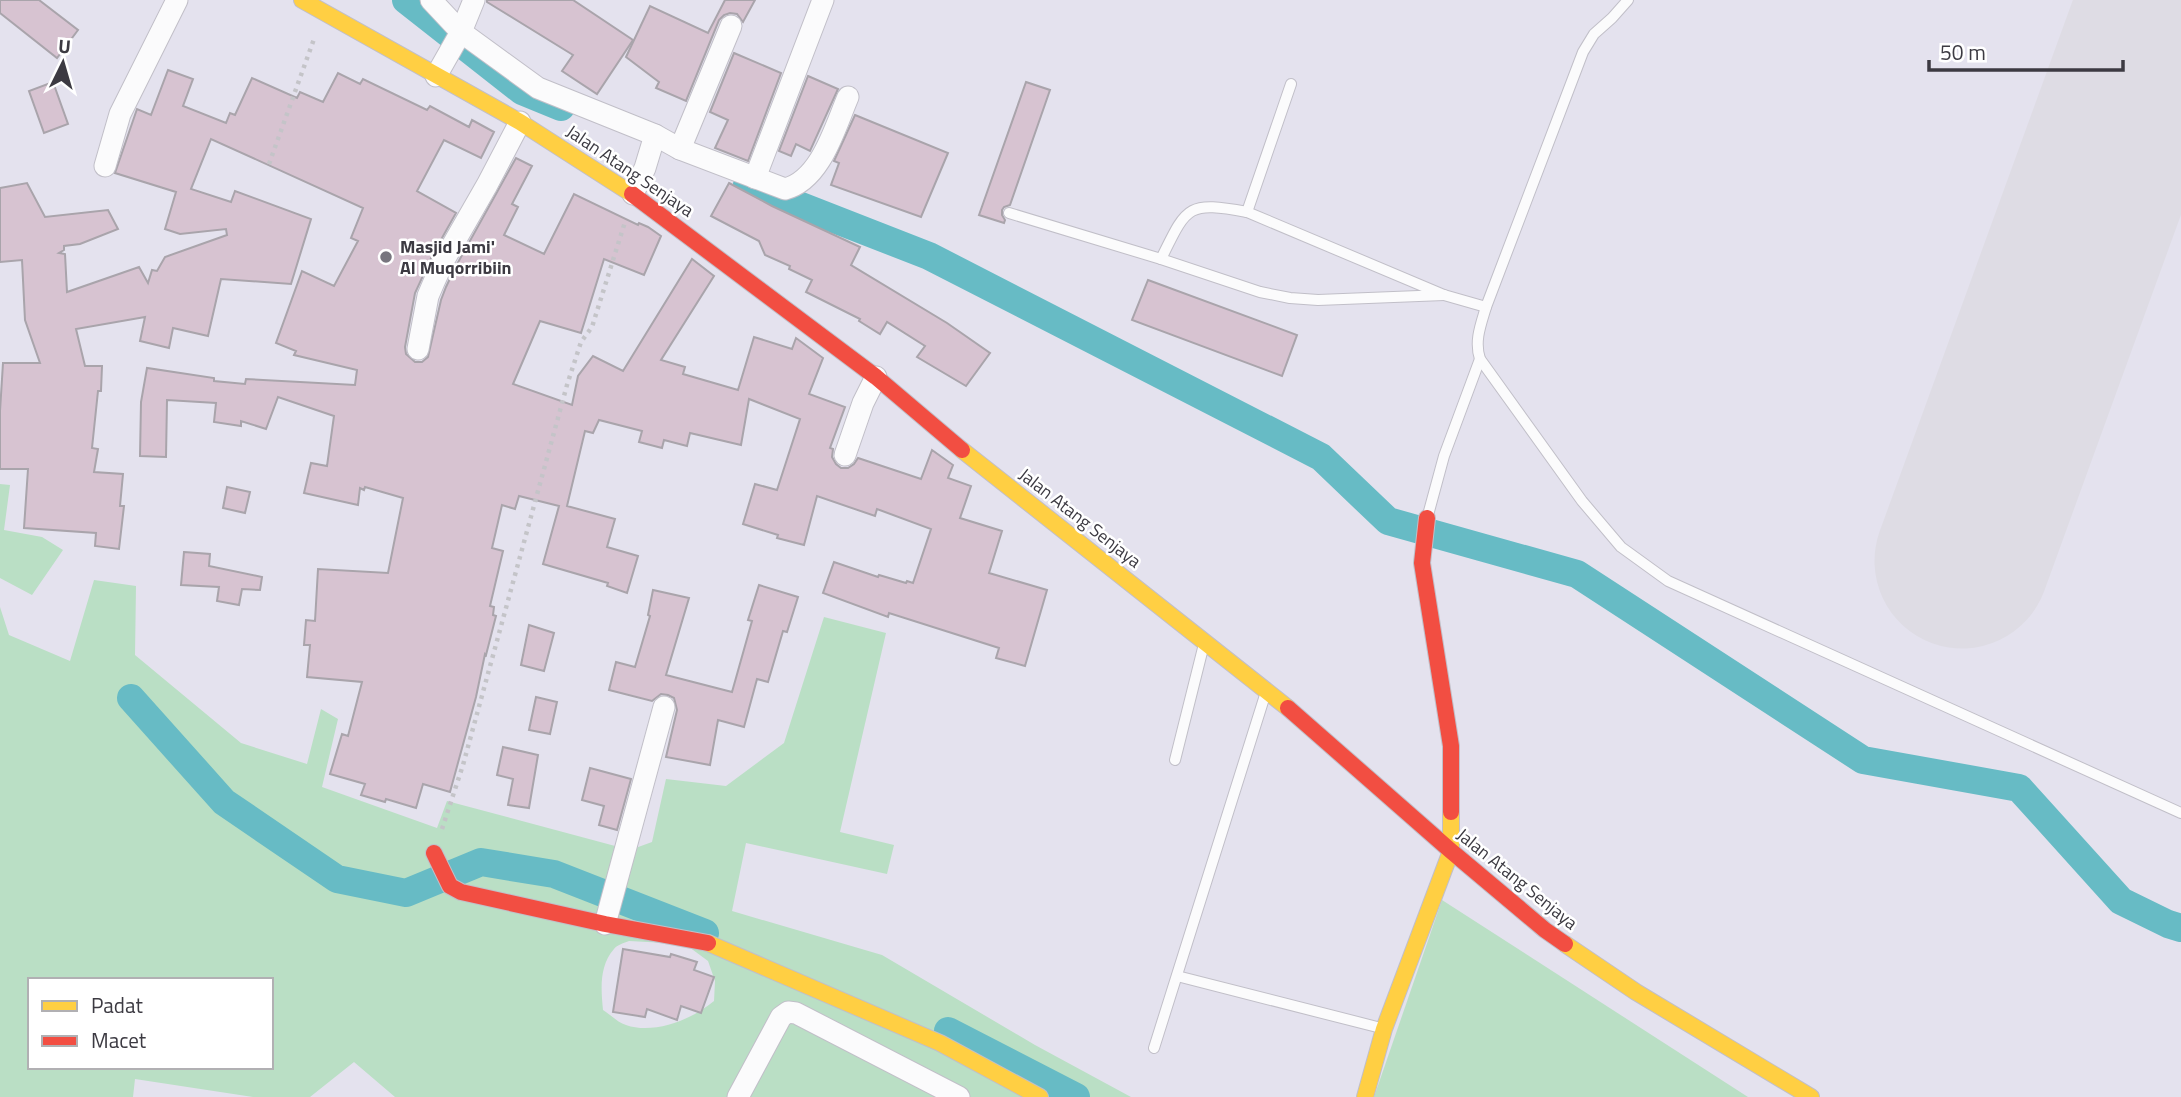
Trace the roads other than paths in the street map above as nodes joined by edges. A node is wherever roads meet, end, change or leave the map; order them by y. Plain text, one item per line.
1 (177, 0) edge
2 (302, 0) edge
3 (431, 0) edge
4 (474, 0) edge
5 (822, 0) edge
6 (1628, 0) edge
7 (329, 8) edge
8 (731, 26) dead end
9 (459, 35) junction
10 (438, 71) junction
11 (1291, 84) dead end
12 (848, 97) dead end
13 (520, 122) junction
14 (655, 138) junction
15 (680, 149) junction
16 (105, 166) dead end
17 (755, 178) junction
18 (633, 194) junction
19 (1247, 212) junction
20 (1009, 213) dead end
21 (1161, 259) junction
22 (1444, 295) junction
23 (1486, 307) junction
24 (418, 349) dead end
25 (1480, 359) junction
26 (876, 377) junction
27 (845, 455) dead end
28 (1427, 518) joint
29 (1205, 641) junction
30 (1267, 690) junction
31 (664, 707) dead end
32 (1175, 760) dead end
33 (2181, 813) edge
34 (1451, 851) junction
35 (434, 853) road end
36 (606, 919) junction
37 (1177, 976) junction
38 (1384, 1029) junction
39 (1154, 1048) dead end
40 (738, 1097) edge
41 (959, 1097) edge
42 (1040, 1097) edge
43 (1366, 1097) edge
44 (1811, 1097) edge

1 - 16 street
2 - 7 main road, Jalan Atang Senjaya
3 - 9 street
4 - 9 street
5 - 17 street
6 - 23 lane
7 - 10 main road, Jalan Atang Senjaya
8 - 15 street
9 - 10 street
9 - 14 street
10 - 13 main road, Jalan Atang Senjaya
11 - 19 lane
12 - 17 street
13 - 18 main road, Jalan Atang Senjaya
13 - 24 street
14 - 15 street
14 - 18 street
15 - 17 street
18 - 26 main road, Jalan Atang Senjaya
19 - 21 lane
19 - 22 lane
20 - 21 lane
21 - 22 lane
22 - 23 lane
23 - 25 lane
25 - 28 lane
25 - 33 lane
26 - 27 street
26 - 29 main road, Jalan Atang Senjaya
28 - 34 main road
29 - 30 main road, Jalan Atang Senjaya
29 - 32 lane
30 - 34 main road, Jalan Atang Senjaya
30 - 37 lane
31 - 36 street
34 - 38 main road
34 - 44 main road, Jalan Atang Senjaya
35 - 36 main road
36 - 42 main road
37 - 38 lane
37 - 39 lane
38 - 43 main road
40 - 41 street

